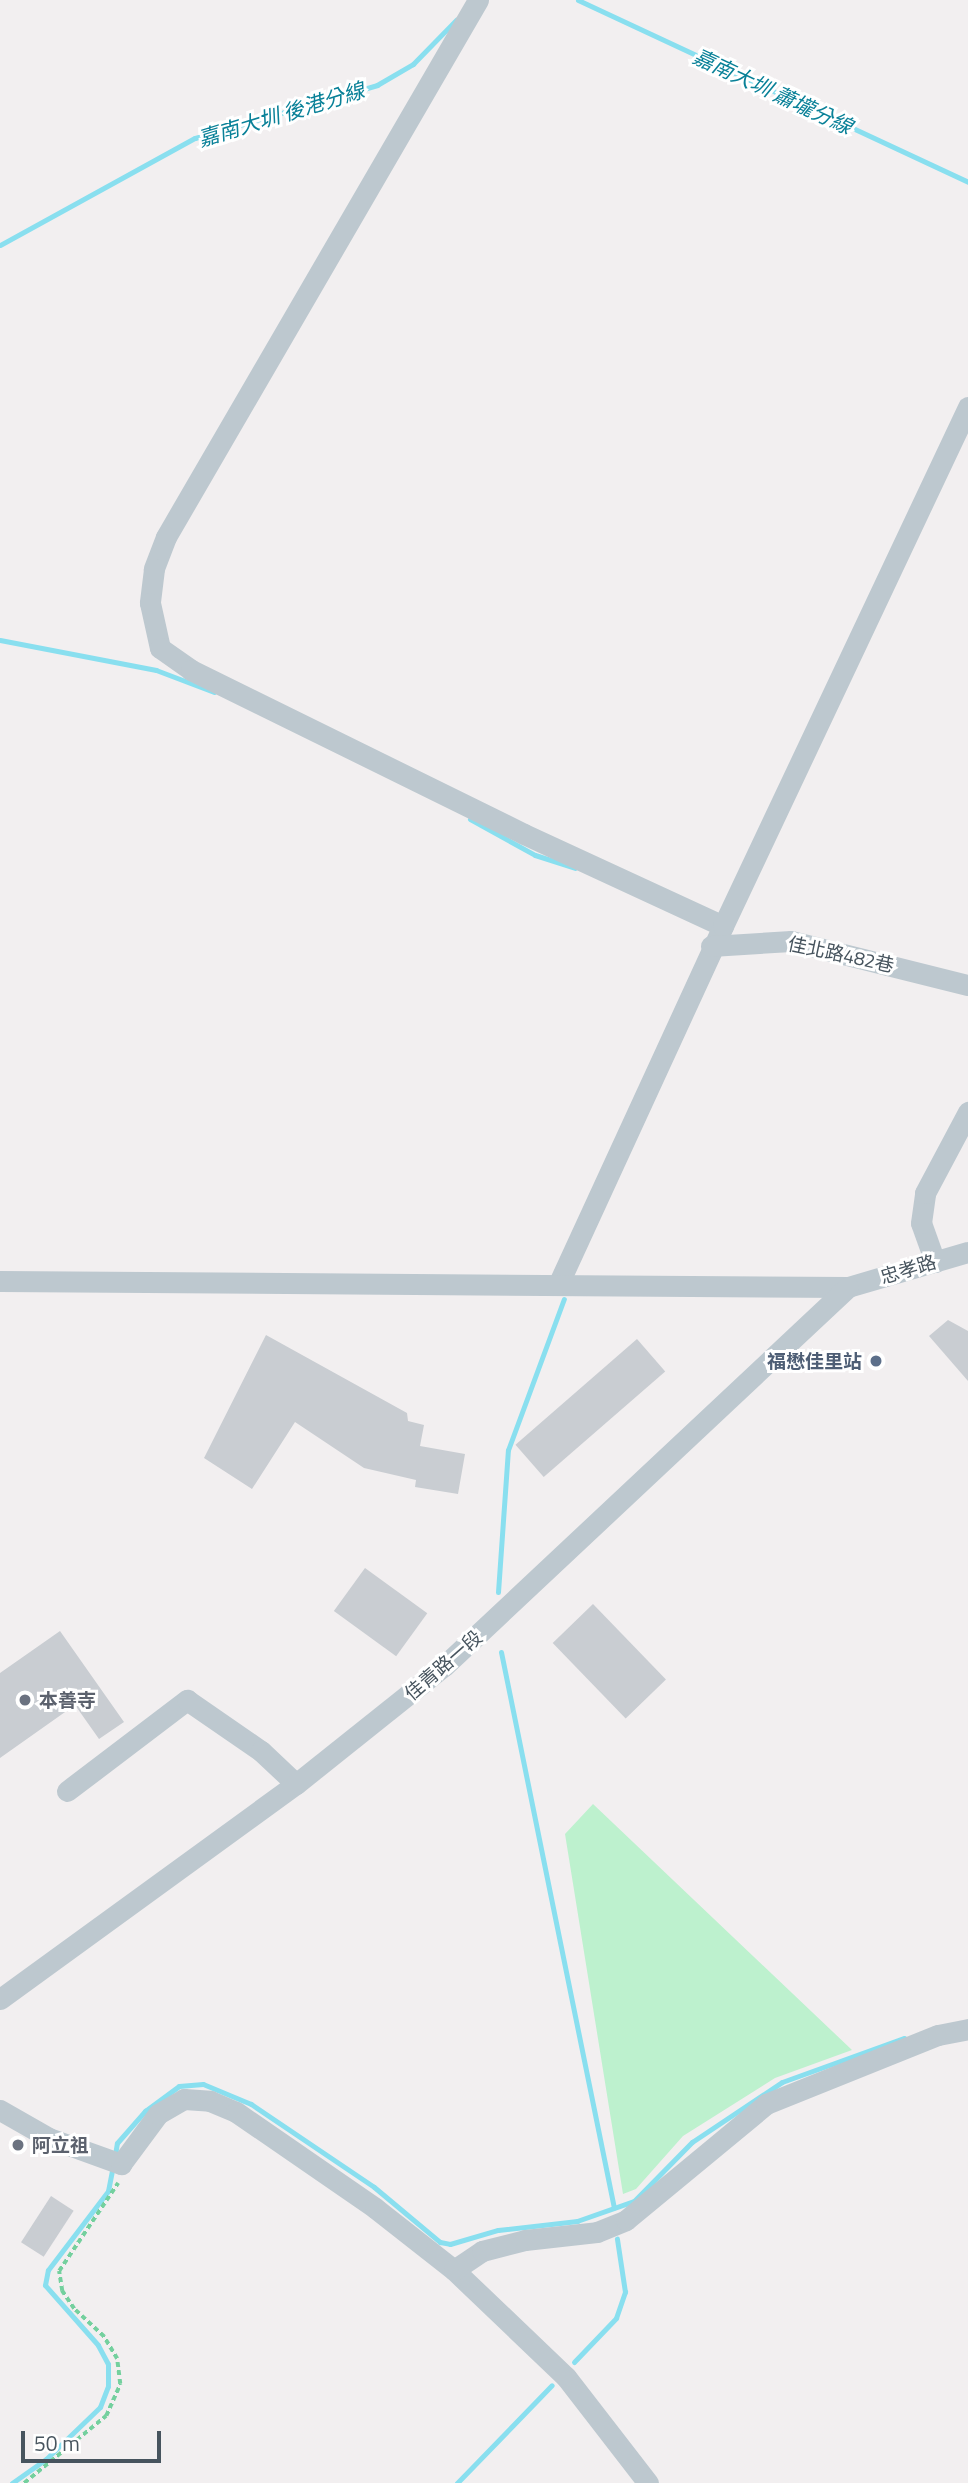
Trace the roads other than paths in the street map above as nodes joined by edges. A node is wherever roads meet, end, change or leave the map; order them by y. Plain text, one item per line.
1 (478, 0) edge
2 (968, 407) edge
3 (723, 926) junction
4 (711, 946) junction
5 (968, 985) edge
6 (968, 1112) edge
7 (968, 1252) edge
8 (935, 1262) junction
9 (0, 1281) edge
10 (559, 1282) junction
11 (848, 1287) junction
12 (296, 1784) junction
13 (67, 1791) dead end
14 (0, 1999) edge
15 (968, 2029) edge
16 (0, 2110) edge
17 (454, 2270) junction
18 (648, 2483) edge

1 - 3 street
2 - 3 street
3 - 4 street
4 - 5 street, 佳北路482巷
4 - 10 street
6 - 8 street
7 - 8 street, 忠孝路
8 - 11 street, 忠孝路
9 - 10 street
10 - 11 street
11 - 12 street, 佳青路一段
12 - 13 street
12 - 14 street, 佳青路一段
15 - 17 street
16 - 17 street
17 - 18 street

